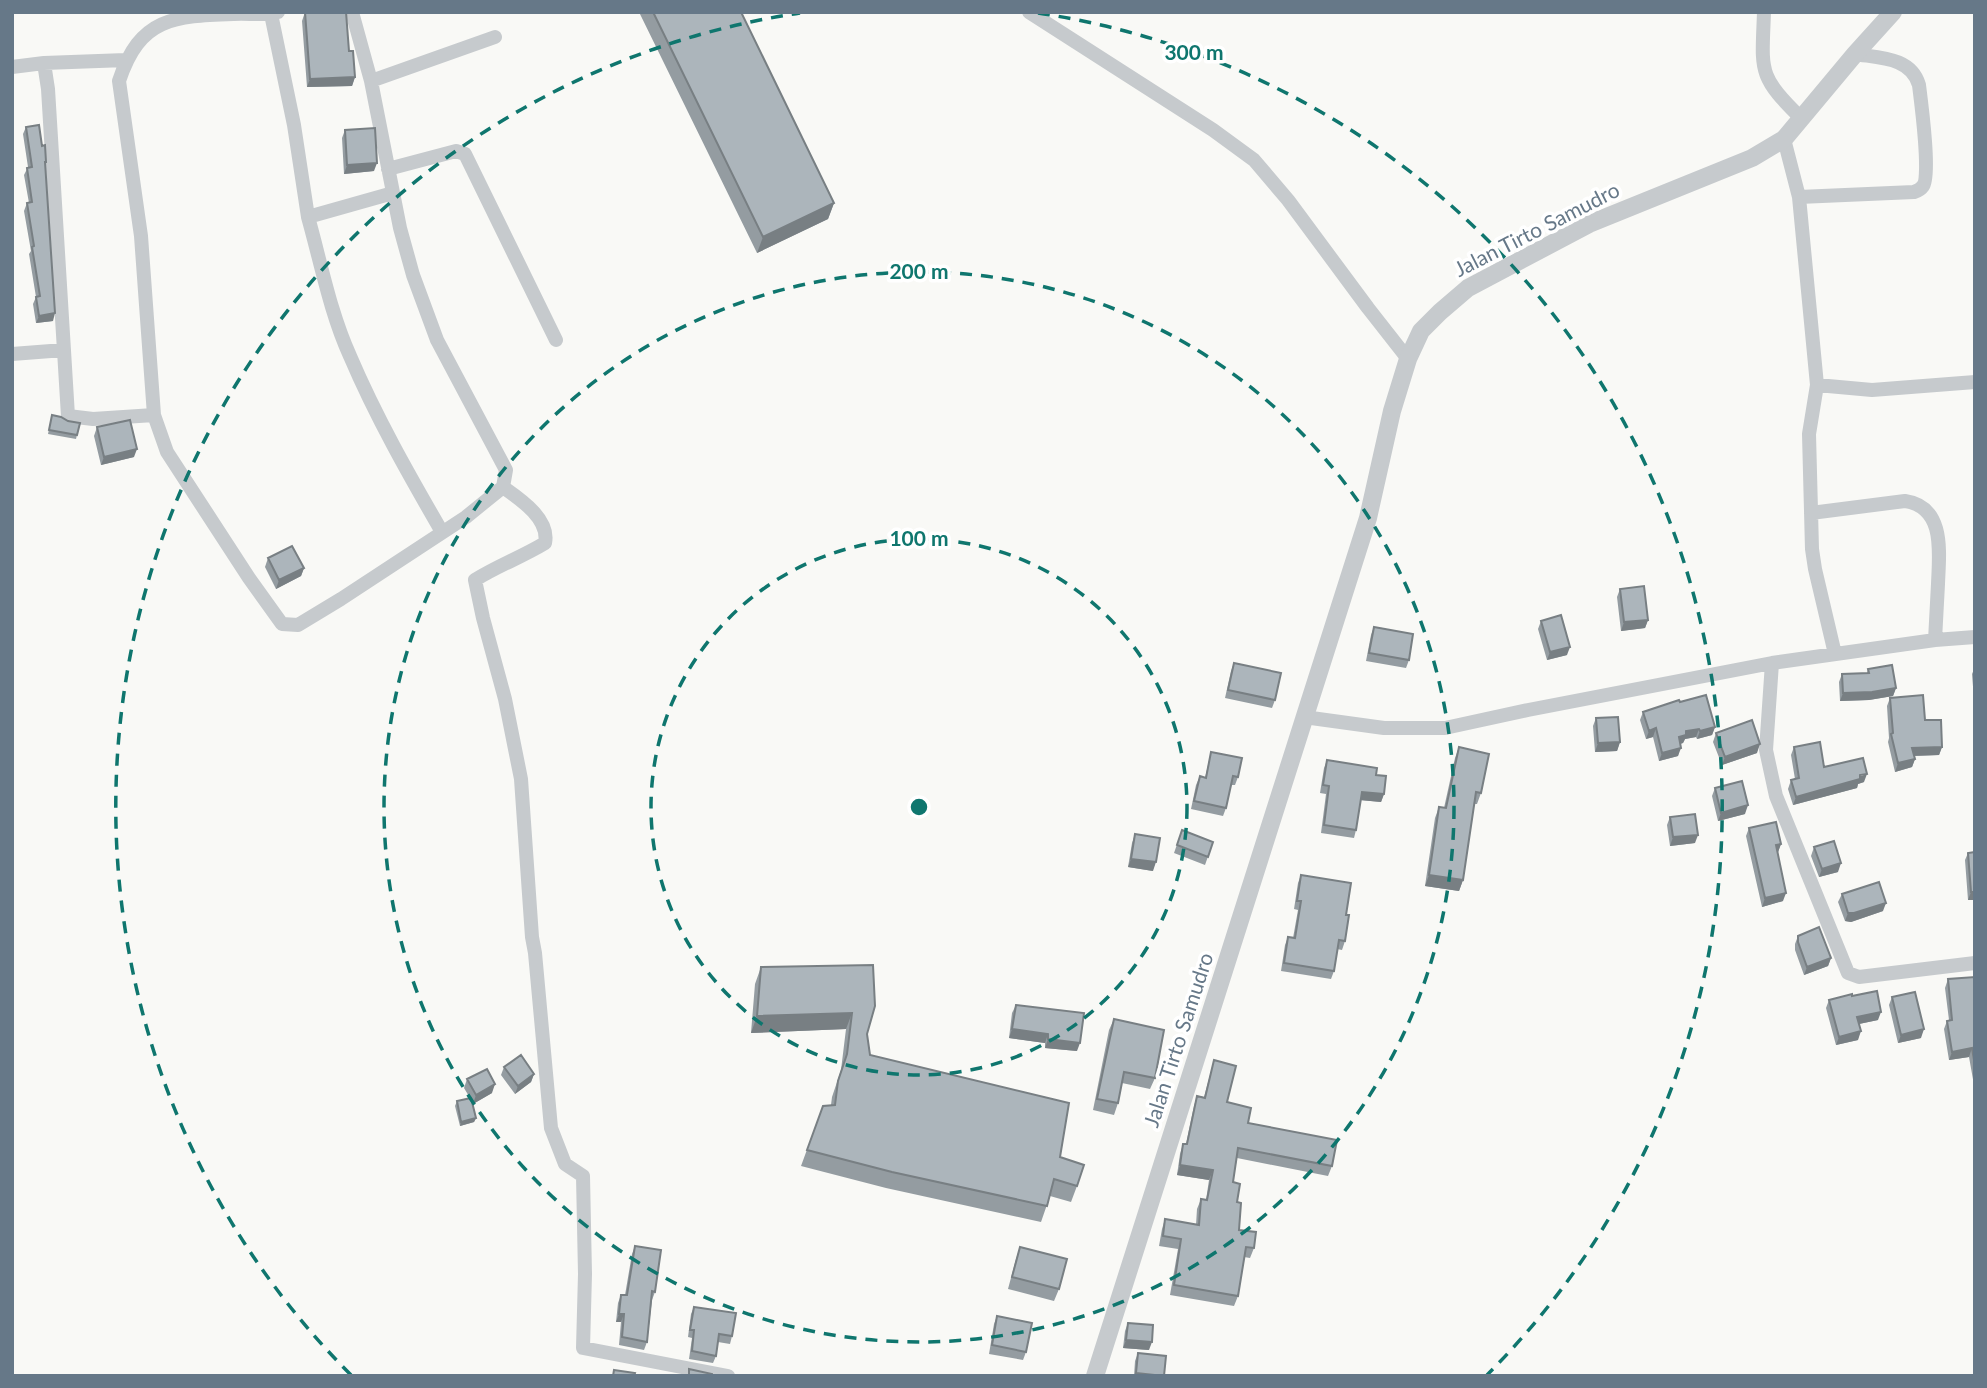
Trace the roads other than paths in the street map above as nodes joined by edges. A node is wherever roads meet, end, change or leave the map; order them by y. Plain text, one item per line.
1 (352, 12) edge
2 (1029, 12) edge
3 (1764, 12) edge
4 (1893, 12) edge
5 (274, 13) edge
6 (495, 37) dead end
7 (1855, 54) junction
8 (126, 60) junction
9 (44, 63) junction
10 (12, 67) edge
11 (371, 81) junction
12 (1801, 118) junction
13 (1784, 139) junction
14 (388, 169) junction
15 (393, 193) junction
16 (1799, 197) junction
17 (308, 218) junction
18 (556, 340) dead end
19 (64, 350) junction
20 (12, 354) edge
21 (1408, 359) junction
22 (1975, 382) edge
23 (1817, 385) junction
24 (154, 415) junction
25 (503, 486) junction
26 (1811, 513) junction
27 (442, 532) junction
28 (1975, 637) edge
29 (1935, 640) junction
30 (1835, 654) junction
31 (1772, 663) junction
32 (1304, 717) junction
33 (1975, 963) edge
34 (728, 1376) edge
35 (1095, 1376) edge

1 - 11 street
2 - 21 street
3 - 12 street
4 - 7 street, Jalan Tirto Samudro
5 - 8 street
5 - 17 street
6 - 11 street
7 - 12 street, Jalan Tirto Samudro
7 - 16 street
8 - 9 street
8 - 24 street
9 - 10 street
9 - 19 street
11 - 14 street
12 - 13 street, Jalan Tirto Samudro
13 - 16 street
13 - 21 street, Jalan Tirto Samudro
14 - 15 street
14 - 18 street
15 - 17 street
15 - 25 street
16 - 23 street
17 - 27 street
19 - 20 street
19 - 24 street
21 - 32 street, Jalan Tirto Samudro
22 - 23 street
23 - 26 street
24 - 27 street
25 - 27 street
25 - 34 street
26 - 29 street
26 - 30 street
28 - 29 street
29 - 30 street
30 - 31 street
31 - 32 street
31 - 33 street
32 - 35 street, Jalan Tirto Samudro

